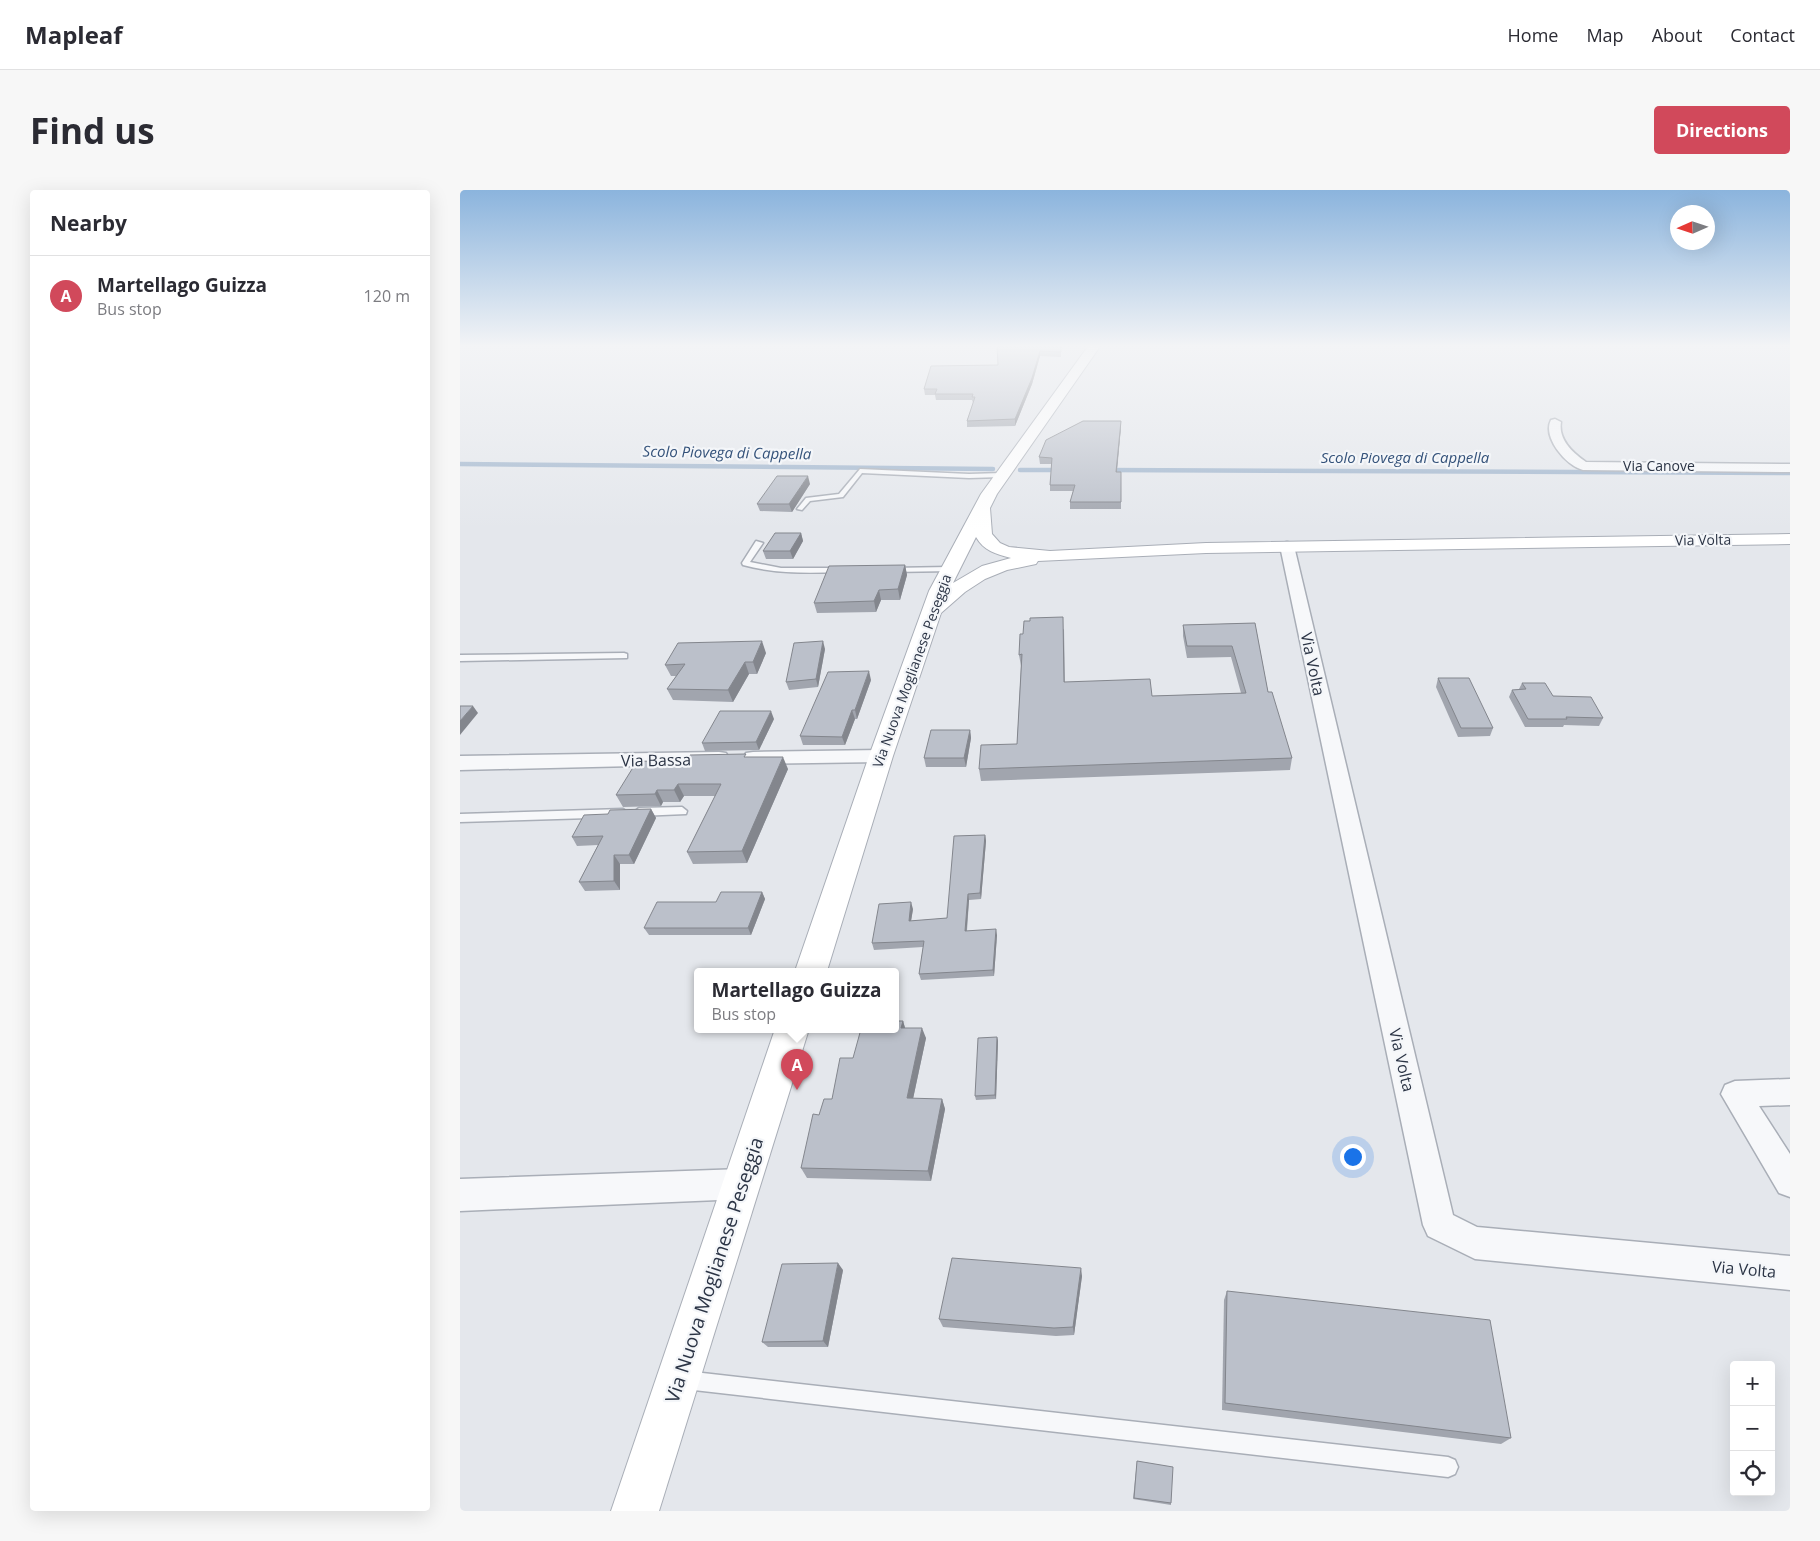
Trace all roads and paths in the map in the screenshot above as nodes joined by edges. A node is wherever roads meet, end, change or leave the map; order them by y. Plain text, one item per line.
1 (1050, 407) edge
2 (1555, 422) dead end
3 (1790, 468) edge
4 (1002, 475) junction
5 (982, 506) junction
6 (800, 509) dead end
7 (1790, 539) edge
8 (759, 542) dead end
9 (1287, 546) junction
10 (1002, 557) junction
11 (953, 562) junction
12 (851, 570) edge
13 (879, 570) edge
14 (930, 616) junction
15 (624, 656) dead end
16 (460, 658) edge
17 (881, 756) junction
18 (460, 763) edge
19 (682, 811) dead end
20 (460, 818) edge
21 (812, 968) edge
22 (791, 1033) edge
23 (1790, 1092) edge
24 (1790, 1182) edge
25 (742, 1184) junction
26 (460, 1195) edge
27 (1790, 1273) edge
28 (678, 1379) junction
29 (1448, 1467) dead end
30 (635, 1511) edge

1 - 4 main road, Via Nuova Moglianese Peseggia
2 - 3 street, Via Canove
4 - 5 main road, Via Nuova Moglianese Peseggia
4 - 6 lane
5 - 10 main road
5 - 11 main road, Via Nuova Moglianese Peseggia
7 - 9 main road, Via Volta
8 - 12 lane
9 - 10 main road, Via Volta
9 - 27 street, Via Volta
10 - 11 main road, Via Volta
10 - 14 main road, Via Volta
11 - 13 lane
11 - 14 main road, Via Nuova Moglianese Peseggia
14 - 17 main road, Via Nuova Moglianese Peseggia
15 - 16 lane
17 - 18 street, Via Bassa
17 - 21 main road, Via Nuova Moglianese Peseggia
19 - 20 lane
22 - 25 main road, Via Nuova Moglianese Peseggia
23 - 24 street
25 - 26 street
25 - 28 main road, Via Nuova Moglianese Peseggia
28 - 29 lane
28 - 30 main road, Via Nuova Moglianese Peseggia

